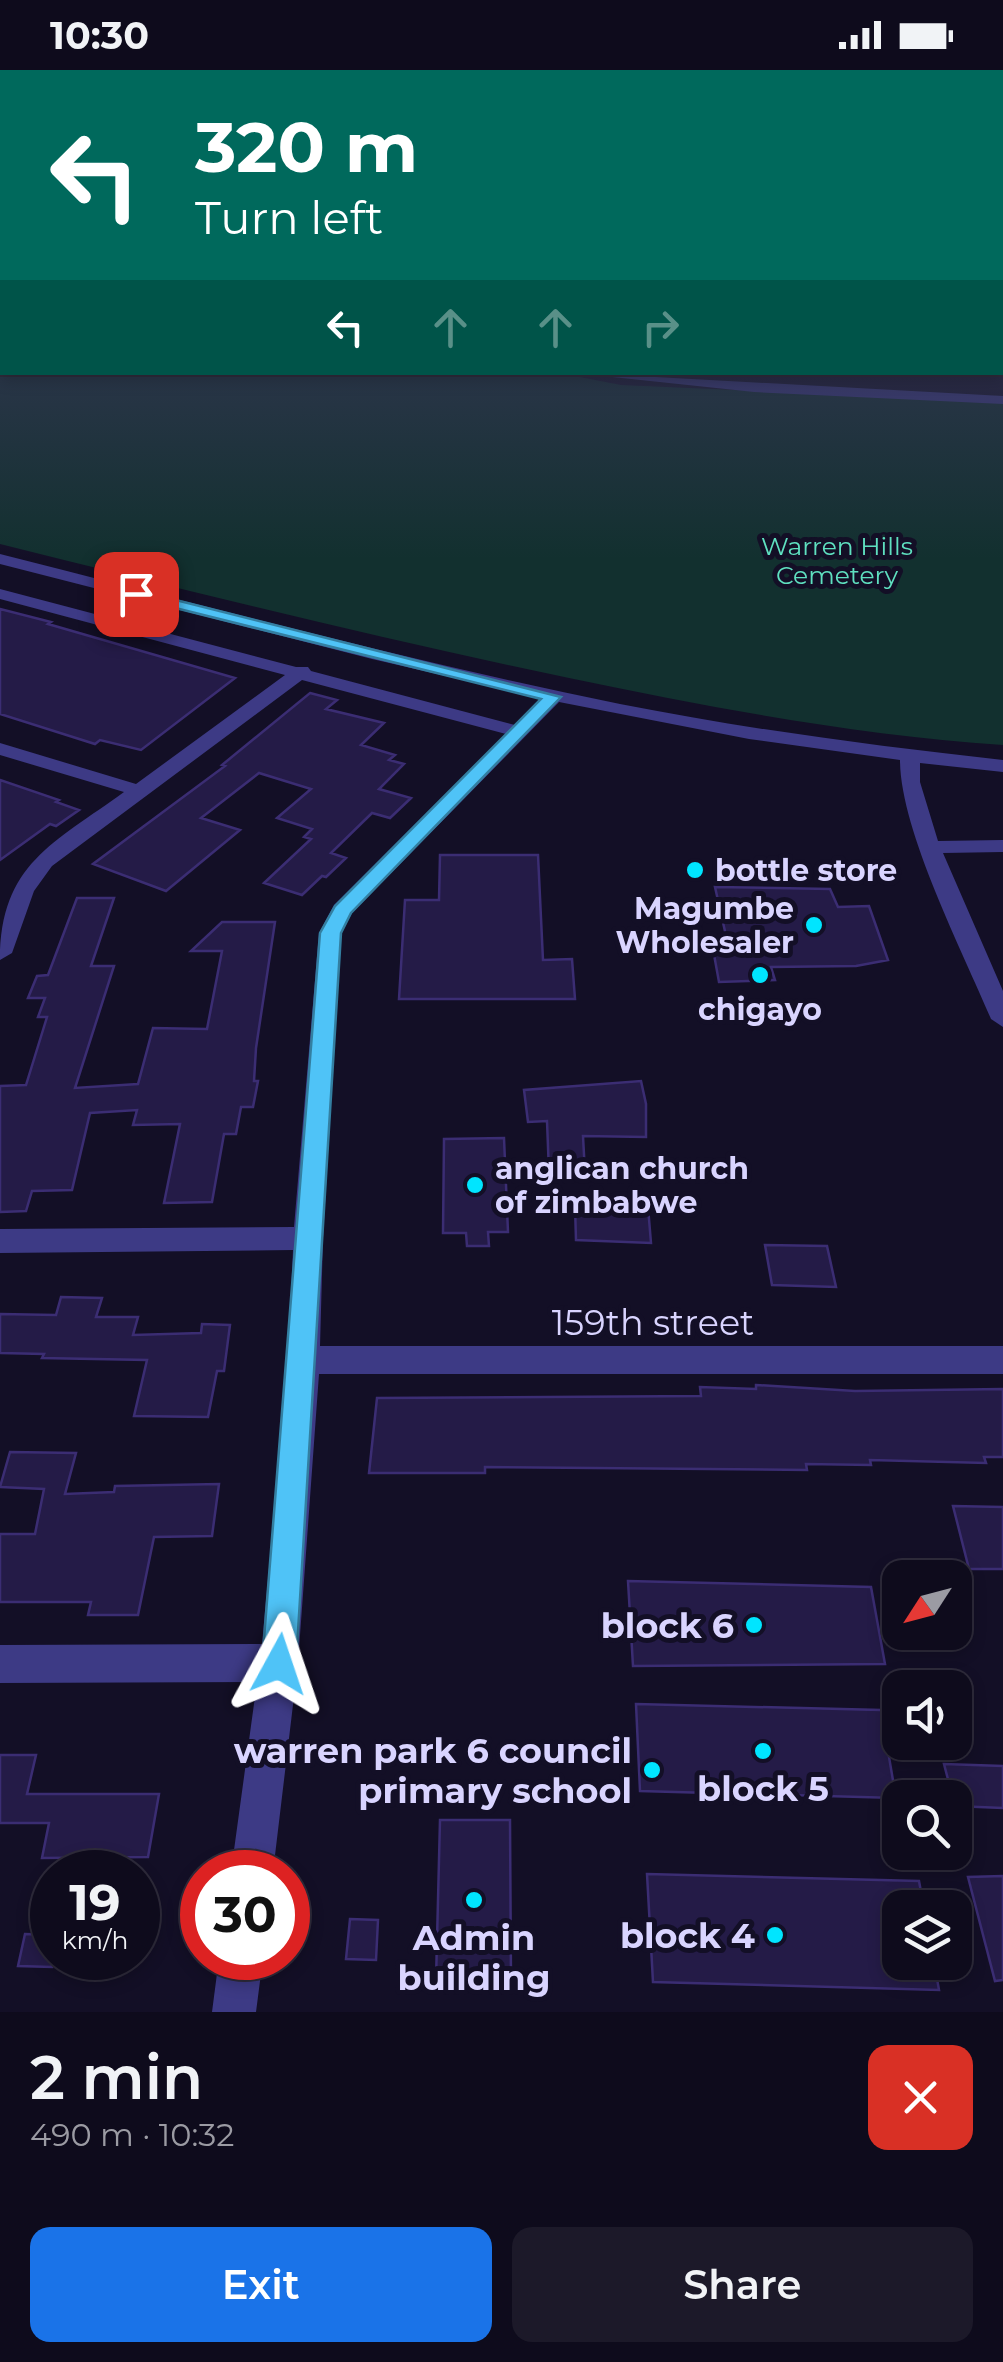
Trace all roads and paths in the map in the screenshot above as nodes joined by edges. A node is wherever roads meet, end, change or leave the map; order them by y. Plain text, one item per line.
1 (642, 379) edge
2 (1003, 400) edge
3 (0, 559) edge
4 (0, 594) edge
5 (302, 672) junction
6 (553, 697) junction
7 (515, 731) junction
8 (0, 748) edge
9 (910, 758) junction
10 (1003, 766) edge
11 (137, 790) junction
12 (1003, 846) edge
13 (930, 847) junction
14 (0, 953) edge
15 (992, 970) edge
16 (1003, 1019) edge
17 (308, 1238) junction
18 (0, 1242) edge
19 (304, 1360) junction
20 (1003, 1360) edge
21 (0, 1664) edge
22 (279, 1664) junction
23 (255, 1850) edge
24 (238, 1980) edge
25 (234, 2012) edge

1 - 2 street
3 - 6 street
4 - 5 street
5 - 7 street
5 - 11 street
6 - 7 street
6 - 9 street
7 - 17 street
8 - 11 street
9 - 10 street
9 - 13 street
11 - 14 street
12 - 13 street
13 - 15 street
15 - 16 street
17 - 18 street
17 - 19 street
19 - 20 street, 159th street
19 - 22 street
21 - 22 street
22 - 23 street
24 - 25 street

